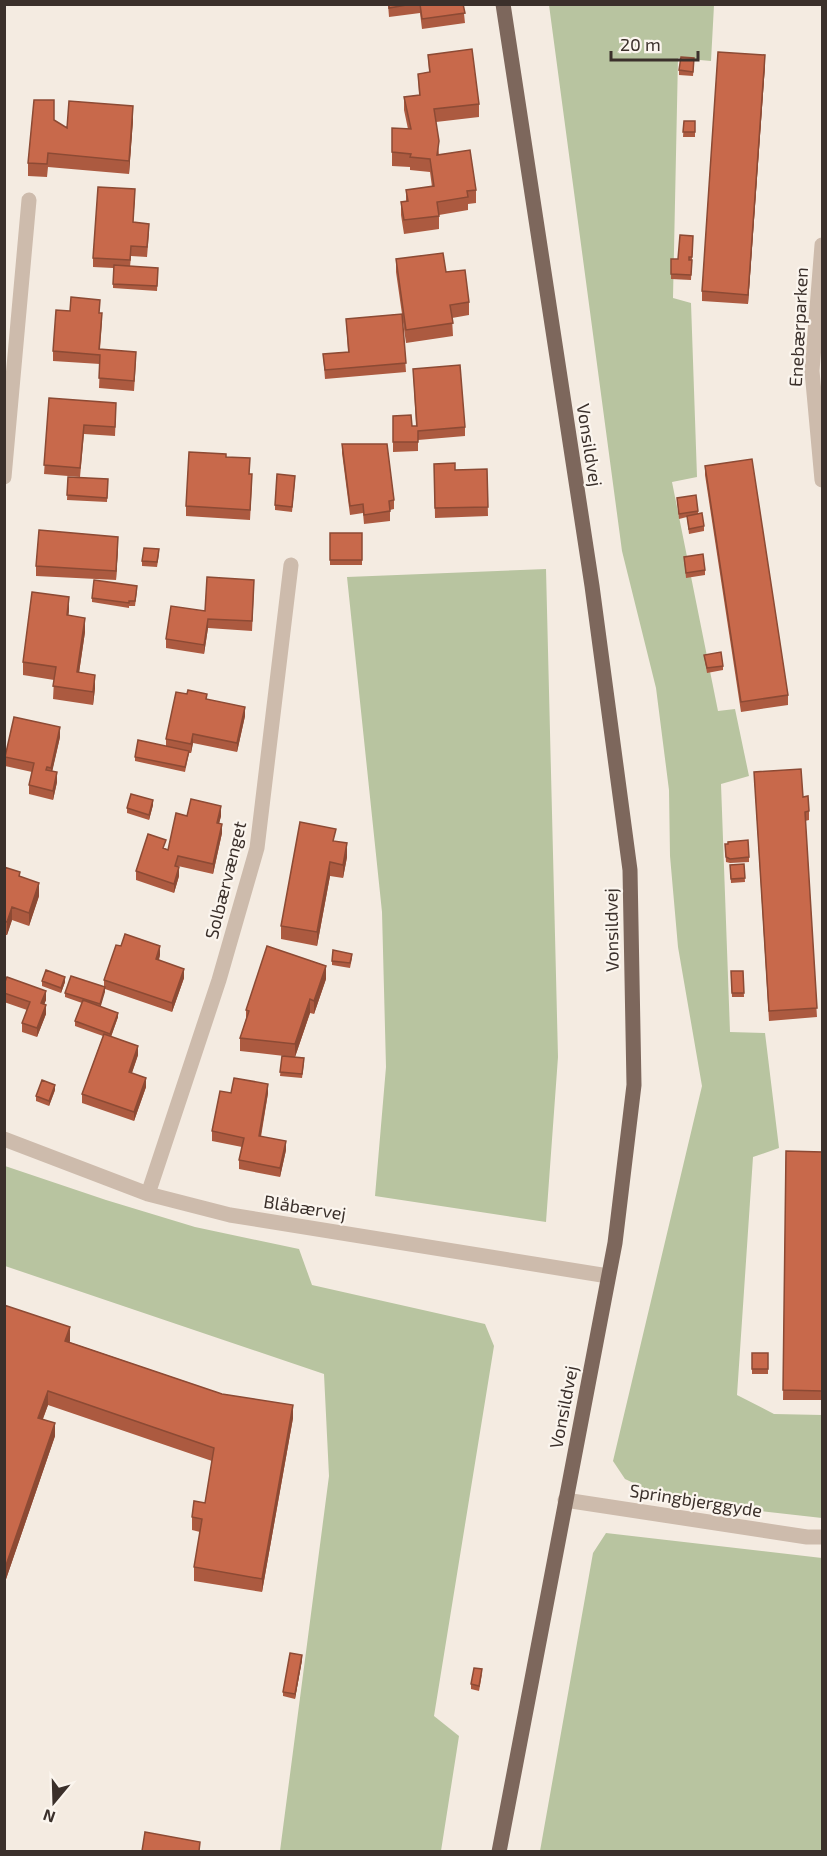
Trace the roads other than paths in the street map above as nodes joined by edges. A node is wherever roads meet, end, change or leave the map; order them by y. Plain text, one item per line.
1 (503, 4) edge
2 (29, 200) dead end
3 (822, 247) edge
4 (4, 477) edge
5 (822, 480) edge
6 (291, 565) dead end
7 (4, 1139) edge
8 (148, 1194) junction
9 (608, 1276) junction
10 (565, 1500) junction
11 (822, 1536) edge
12 (499, 1851) edge

1 - 9 main road, Vonsildvej
2 - 4 street
3 - 5 street, Enebærparken
6 - 8 street, Solbærvænget
7 - 8 street, Blåbærvej
8 - 9 street, Blåbærvej
9 - 10 main road, Vonsildvej
10 - 11 street, Springbjerggyde
10 - 12 main road, Vonsildvej

